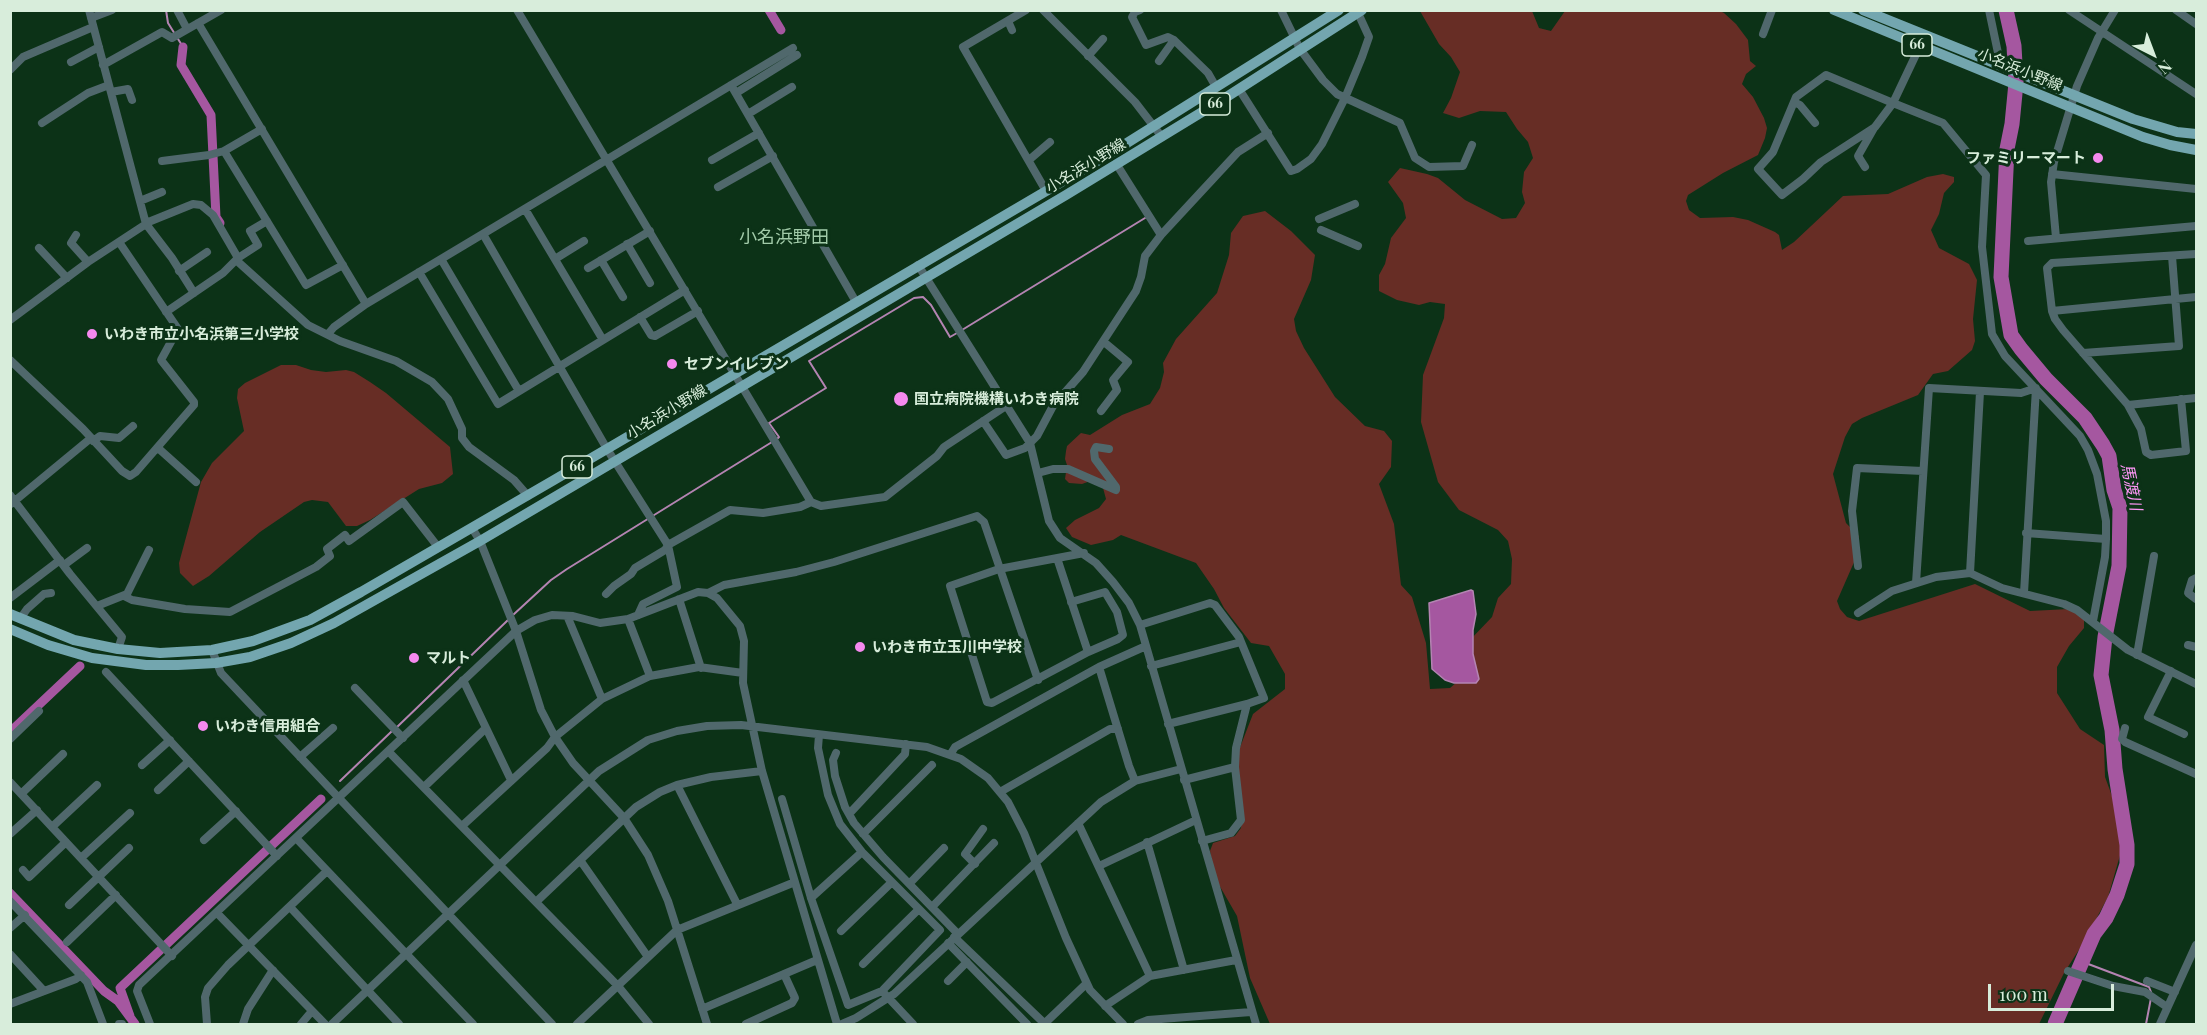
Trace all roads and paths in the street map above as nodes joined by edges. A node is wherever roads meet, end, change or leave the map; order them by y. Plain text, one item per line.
1 (112, 10) edge
2 (177, 10) edge
3 (221, 10) edge
4 (517, 10) edge
5 (1026, 10) edge
6 (1043, 10) edge
7 (1140, 10) edge
8 (1281, 10) edge
9 (1339, 10) edge
10 (1772, 10) edge
11 (1834, 10) edge
12 (1863, 10) edge
13 (1989, 10) edge
14 (2069, 10) edge
15 (2115, 10) edge
16 (2176, 10) edge
17 (1360, 12) edge
18 (91, 19) edge
19 (198, 23) junction
20 (2196, 24) edge
21 (187, 29) junction
22 (2102, 31) junction
23 (1763, 34) dead end
24 (1295, 37) junction
25 (1103, 39) dead end
26 (1174, 40) junction
27 (1920, 46) junction
28 (99, 47) junction
29 (1300, 49) junction
30 (795, 51) dead end
31 (1088, 56) junction
32 (1159, 61) dead end
33 (71, 62) dead end
34 (1997, 63) junction
35 (103, 65) junction
36 (10, 70) edge
37 (792, 87) dead end
38 (1216, 87) junction
39 (110, 88) junction
40 (733, 89) junction
41 (1239, 89) junction
42 (2075, 94) junction
43 (2196, 94) edge
44 (1345, 98) junction
45 (132, 100) dead end
46 (1794, 102) junction
47 (1893, 103) junction
48 (2072, 108) junction
49 (748, 114) junction
50 (42, 123) dead end
51 (1815, 123) dead end
52 (1154, 127) junction
53 (1875, 127) junction
54 (262, 129) junction
55 (759, 133) junction
56 (1268, 133) junction
57 (2196, 134) edge
58 (1162, 137) junction
59 (1050, 142) dead end
60 (1472, 145) dead end
61 (2196, 150) edge
62 (224, 151) junction
63 (773, 156) junction
64 (607, 159) junction
65 (712, 160) dead end
66 (1029, 160) junction
67 (162, 161) dead end
68 (1117, 165) junction
69 (1864, 167) dead end
70 (2052, 174) junction
71 (718, 187) dead end
72 (2196, 189) edge
73 (1046, 190) junction
74 (162, 192) dead end
75 (140, 201) junction
76 (1355, 204) dead end
77 (525, 208) junction
78 (1319, 219) dead end
79 (267, 221) junction
80 (146, 223) junction
81 (2196, 226) edge
82 (1321, 230) dead end
83 (650, 231) junction
84 (483, 234) junction
85 (76, 235) dead end
86 (1161, 235) junction
87 (2056, 238) junction
88 (584, 241) dead end
89 (2028, 241) dead end
90 (119, 242) junction
91 (627, 244) junction
92 (1358, 246) dead end
93 (39, 248) dead end
94 (207, 252) dead end
95 (2196, 254) edge
96 (2172, 256) junction
97 (237, 259) junction
98 (441, 259) junction
99 (555, 259) junction
100 (601, 260) junction
101 (88, 262) junction
102 (343, 265) junction
103 (918, 265) junction
104 (588, 268) dead end
105 (179, 271) junction
106 (419, 272) junction
107 (927, 277) junction
108 (67, 278) junction
109 (650, 282) dead end
110 (685, 290) junction
111 (194, 293) junction
112 (623, 297) dead end
113 (2196, 297) edge
114 (2175, 299) junction
115 (856, 302) junction
116 (366, 304) junction
117 (698, 311) junction
118 (2052, 311) junction
119 (166, 312) junction
120 (640, 317) junction
121 (10, 320) edge
122 (328, 334) junction
123 (603, 340) junction
124 (1104, 342) junction
125 (2083, 354) junction
126 (10, 360) edge
127 (561, 366) junction
128 (735, 374) junction
129 (742, 385) junction
130 (2036, 388) junction
131 (519, 391) junction
132 (1980, 392) junction
133 (2196, 398) edge
134 (2181, 399) junction
135 (2128, 405) junction
136 (1006, 406) junction
137 (1101, 411) dead end
138 (983, 421) junction
139 (133, 426) dead end
140 (92, 440) junction
141 (1030, 443) junction
142 (158, 448) junction
143 (607, 449) junction
144 (1109, 449) dead end
145 (615, 460) junction
146 (1923, 471) junction
147 (1038, 473) junction
148 (196, 482) dead end
149 (528, 496) junction
150 (12, 500) edge
151 (812, 502) junction
152 (472, 528) junction
153 (2026, 532) junction
154 (2106, 539) junction
155 (480, 541) junction
156 (668, 545) junction
157 (438, 547) junction
158 (87, 548) dead end
159 (149, 550) dead end
160 (1084, 553) junction
161 (2154, 556) dead end
162 (1057, 558) junction
163 (62, 563) junction
164 (1858, 566) dead end
165 (999, 569) junction
166 (1970, 573) junction
167 (2196, 578) edge
168 (1916, 583) junction
169 (51, 592) dead end
170 (708, 593) junction
171 (2024, 593) junction
172 (606, 594) dead end
173 (123, 597) junction
174 (10, 598) edge
175 (679, 599) junction
176 (2196, 599) edge
177 (1071, 602) junction
178 (97, 606) junction
179 (1858, 613) dead end
180 (638, 615) junction
181 (15, 616) edge
182 (567, 618) junction
183 (628, 619) junction
184 (2093, 621) junction
185 (1140, 625) junction
186 (10, 629) edge
187 (516, 631) junction
188 (1240, 642) junction
189 (1146, 646) junction
190 (118, 649) junction
191 (212, 650) junction
192 (1088, 652) junction
193 (2137, 655) junction
194 (216, 663) junction
195 (1151, 666) junction
196 (1099, 667) junction
197 (700, 668) junction
198 (2171, 671) junction
199 (106, 672) dead end
200 (743, 673) junction
201 (650, 676) junction
202 (463, 680) junction
203 (1038, 680) junction
204 (2196, 684) edge
205 (355, 688) dead end
206 (602, 699) junction
207 (1247, 704) junction
208 (39, 711) dead end
209 (1168, 724) junction
210 (752, 727) junction
211 (333, 728) dead end
212 (486, 728) junction
213 (2125, 728) dead end
214 (1118, 729) junction
215 (2184, 734) dead end
216 (819, 735) junction
217 (555, 737) junction
218 (403, 738) junction
219 (10, 739) edge
220 (170, 740) junction
221 (906, 744) junction
222 (388, 752) junction
223 (836, 753) dead end
224 (63, 754) dead end
225 (950, 755) junction
226 (300, 757) junction
227 (189, 761) junction
228 (142, 765) dead end
229 (932, 765) dead end
230 (1235, 767) junction
231 (1181, 769) junction
232 (762, 771) junction
233 (2196, 774) edge
234 (589, 779) junction
235 (511, 780) junction
236 (1184, 780) junction
237 (1135, 781) junction
238 (10, 782) edge
239 (98, 785) dead end
240 (677, 785) junction
241 (424, 787) junction
242 (158, 790) dead end
243 (1000, 792) junction
244 (21, 794) junction
245 (339, 798) junction
246 (782, 799) dead end
247 (37, 810) junction
248 (236, 811) junction
249 (130, 813) dead end
250 (849, 814) junction
251 (624, 818) junction
252 (1196, 820) junction
253 (1078, 823) junction
254 (462, 826) junction
255 (52, 827) junction
256 (983, 829) dead end
257 (10, 834) edge
258 (864, 834) junction
259 (296, 838) junction
260 (204, 840) dead end
261 (1202, 841) junction
262 (66, 842) junction
263 (1147, 842) junction
264 (994, 843) dead end
265 (129, 848) dead end
266 (944, 848) dead end
267 (862, 852) junction
268 (276, 854) junction
269 (81, 858) junction
270 (580, 860) junction
271 (1035, 862) junction
272 (500, 864) junction
273 (975, 864) junction
274 (1099, 866) junction
275 (23, 870) dead end
276 (327, 871) junction
277 (99, 877) junction
278 (795, 882) junction
279 (892, 882) junction
280 (910, 883) junction
281 (116, 895) junction
282 (812, 898) junction
283 (10, 901) edge
284 (536, 902) junction
285 (738, 904) junction
286 (69, 905) dead end
287 (933, 906) junction
288 (290, 907) junction
289 (919, 909) junction
290 (218, 913) junction
291 (447, 914) junction
292 (25, 915) junction
293 (10, 928) edge
294 (677, 930) junction
295 (841, 931) dead end
296 (954, 938) junction
297 (66, 942) dead end
298 (2196, 945) edge
299 (250, 946) junction
300 (10, 954) edge
301 (406, 954) junction
302 (172, 956) junction
303 (648, 957) junction
304 (817, 960) junction
305 (1236, 960) junction
306 (967, 962) junction
307 (863, 964) dead end
308 (273, 970) junction
309 (1184, 970) junction
310 (2068, 971) dead end
311 (784, 974) junction
312 (81, 975) junction
313 (1150, 976) junction
314 (948, 981) dead end
315 (2147, 981) dead end
316 (1086, 984) junction
317 (618, 986) junction
318 (367, 990) junction
319 (44, 991) junction
320 (2175, 992) junction
321 (885, 994) junction
322 (10, 1004) edge
323 (1105, 1006) junction
324 (2168, 1007) junction
325 (702, 1009) junction
326 (312, 1011) junction
327 (1251, 1012) junction
328 (103, 1024) edge
329 (150, 1024) edge
330 (207, 1024) edge
331 (243, 1024) edge
332 (301, 1024) edge
333 (325, 1024) edge
334 (332, 1024) edge
335 (399, 1024) edge
336 (473, 1024) edge
337 (552, 1024) edge
338 (577, 1024) edge
339 (649, 1024) edge
340 (706, 1024) edge
341 (746, 1024) edge
342 (837, 1024) edge
343 (842, 1024) edge
344 (913, 1024) edge
345 (1027, 1024) edge
346 (1044, 1024) edge
347 (1123, 1024) edge
348 (1138, 1024) edge
349 (1256, 1024) edge
350 (2160, 1024) edge

1 - 18 street
2 - 21 street
3 - 19 street
4 - 64 street
5 - 66 street
6 - 31 street
7 - 26 street
8 - 24 street
9 - 24 main road, 小名浜小野線 / 66
10 - 23 street
11 - 27 main road, 小名浜小野線 / 66
12 - 34 main road, 小名浜小野線 / 66
13 - 34 street
14 - 22 street
15 - 22 street
16 - 20 street
17 - 29 main road, 小名浜小野線 / 66
17 - 44 street
18 - 28 street
18 - 36 street
19 - 21 street
19 - 54 street
21 - 35 street
22 - 42 street
22 - 43 street
24 - 29 street
24 - 38 main road, 小名浜小野線 / 66
25 - 31 street
26 - 32 street
26 - 38 street
27 - 47 street
27 - 48 main road, 小名浜小野線 / 66
28 - 33 street
28 - 35 street
29 - 41 main road, 小名浜小野線 / 66
29 - 44 street
30 - 40 street
31 - 52 street
34 - 42 main road, 小名浜小野線 / 66
35 - 39 street
37 - 49 street
38 - 52 main road, 小名浜小野線 / 66
39 - 45 street
39 - 50 street
39 - 75 street
40 - 49 street
40 - 64 street
41 - 56 street
41 - 58 main road, 小名浜小野線 / 66
42 - 48 street
42 - 57 main road, 小名浜小野線 / 66
44 - 56 street
44 - 60 street
46 - 47 street
46 - 51 street
46 - 53 street
47 - 53 street
47 - 130 street
48 - 61 main road, 小名浜小野線 / 66
48 - 70 street
49 - 55 street
52 - 58 street
52 - 73 main road, 小名浜小野線 / 66
53 - 69 street
54 - 62 street
54 - 102 street
55 - 63 street
55 - 65 street
56 - 86 street
58 - 68 main road, 小名浜小野線 / 66
59 - 66 street
62 - 67 street
62 - 79 street
63 - 71 street
63 - 115 street
64 - 77 street
64 - 83 street
66 - 73 street
68 - 86 street
68 - 107 main road, 小名浜小野線 / 66
70 - 72 street
70 - 87 street
73 - 103 main road, 小名浜小野線 / 66
74 - 75 street
75 - 80 street
76 - 78 street
77 - 84 street
77 - 99 street
79 - 97 street
79 - 102 street
80 - 90 street
80 - 97 street
80 - 105 street
81 - 87 street
82 - 92 street
83 - 91 street
83 - 110 street
84 - 98 street
84 - 127 street
85 - 101 street
86 - 124 street
87 - 89 street
88 - 99 street
90 - 101 street
90 - 119 street
91 - 100 street
91 - 109 street
93 - 108 street
94 - 105 street
95 - 96 street
96 - 114 street
96 - 118 street
97 - 111 street
97 - 122 street
98 - 106 street
98 - 131 street
99 - 123 street
100 - 104 street
100 - 112 street
101 - 108 street
102 - 116 street
103 - 107 street
103 - 115 main road, 小名浜小野線 / 66
105 - 111 street
106 - 116 street
106 - 131 street
107 - 129 main road, 小名浜小野線 / 66
107 - 136 street
108 - 121 street
110 - 117 street
110 - 120 street
111 - 119 street
113 - 114 street
114 - 118 street
114 - 125 street
115 - 128 main road, 小名浜小野線 / 66
116 - 122 street
117 - 120 street
117 - 128 street
118 - 125 street
119 - 142 street
120 - 123 street
122 - 149 street
123 - 127 street
124 - 137 street
124 - 141 street
125 - 135 street
126 - 140 street
127 - 131 street
127 - 143 street
128 - 129 street
128 - 143 main road, 小名浜小野線 / 66
129 - 145 main road, 小名浜小野線 / 66
129 - 151 street
130 - 132 street
130 - 153 street
130 - 154 street
132 - 146 street
132 - 166 street
133 - 134 street
134 - 135 street
134 - 135 street
136 - 138 street
136 - 141 street
138 - 141 street
138 - 151 street
139 - 140 street
140 - 142 street
140 - 150 street
141 - 147 street
142 - 148 street
143 - 145 street
143 - 149 main road, 小名浜小野線 / 66
144 - 147 street
145 - 155 main road, 小名浜小野線 / 66
145 - 156 street
146 - 164 street
146 - 168 street
147 - 160 street
149 - 152 main road, 小名浜小野線 / 66
150 - 163 street
151 - 156 street
152 - 155 street
152 - 157 main road, 小名浜小野線 / 66
153 - 154 street
153 - 171 street
154 - 184 street
155 - 187 street
155 - 194 main road, 小名浜小野線 / 66
156 - 172 street
156 - 180 street
157 - 173 street
157 - 191 main road, 小名浜小野線 / 66
158 - 163 street
159 - 173 street
160 - 162 street
160 - 185 street
161 - 193 street
162 - 165 street
162 - 177 street
163 - 174 street
163 - 178 street
165 - 170 street
165 - 203 street
165 - 203 street
166 - 168 street
166 - 171 street
167 - 176 street
168 - 179 street
169 - 181 street
170 - 175 street
170 - 200 street
171 - 184 street
173 - 178 street
175 - 180 street
175 - 197 street
177 - 192 street
177 - 192 street
178 - 190 street
180 - 183 street
181 - 190 main road, 小名浜小野線 / 66
182 - 183 street
182 - 187 street
182 - 206 street
183 - 201 street
184 - 193 street
185 - 188 street
185 - 189 street
186 - 194 main road, 小名浜小野線 / 66
187 - 202 street
187 - 217 street
188 - 195 street
188 - 207 street
189 - 195 street
189 - 196 street
190 - 191 main road, 小名浜小野線 / 66
191 - 194 street
192 - 203 street
193 - 198 street
194 - 226 street
195 - 209 street
196 - 214 street
196 - 225 street
197 - 200 street
197 - 201 street
198 - 204 street
198 - 215 street
199 - 220 street
200 - 210 street
201 - 206 street
202 - 212 street
202 - 218 street
205 - 218 street
206 - 217 street
207 - 209 street
207 - 230 street
208 - 219 street
209 - 231 street
210 - 216 street
210 - 232 street
210 - 234 street
211 - 226 street
212 - 235 street
212 - 241 street
213 - 233 street
214 - 237 street
214 - 243 street
216 - 221 street
216 - 267 street
217 - 234 street
217 - 235 street
218 - 222 street
220 - 227 street
220 - 228 street
221 - 225 street
221 - 250 street
222 - 241 street
222 - 245 street
223 - 250 street
224 - 244 street
225 - 243 street
226 - 245 street
227 - 242 street
227 - 248 street
229 - 258 street
230 - 236 street
230 - 261 street
231 - 236 street
231 - 237 street
232 - 240 street
232 - 278 street
234 - 251 street
234 - 272 street
235 - 254 street
236 - 252 street
237 - 253 street
238 - 244 street
239 - 255 street
240 - 251 street
240 - 285 street
241 - 254 street
243 - 271 street
244 - 247 street
245 - 259 street
245 - 291 street
246 - 282 street
247 - 255 street
247 - 257 street
248 - 260 street
248 - 268 street
249 - 269 street
250 - 258 street
251 - 270 street
251 - 294 street
252 - 261 street
252 - 263 street
253 - 271 street
253 - 274 street
254 - 272 street
255 - 262 street
256 - 273 street
258 - 280 street
259 - 268 street
259 - 276 street
261 - 305 street
262 - 269 street
262 - 275 street
263 - 274 street
263 - 309 street
264 - 273 street
265 - 277 street
266 - 280 street
267 - 279 street
267 - 282 street
268 - 290 street
269 - 277 street
270 - 284 street
270 - 303 street
271 - 296 street
271 - 316 street
272 - 284 street
272 - 291 street
273 - 287 street
274 - 313 street
276 - 288 street
276 - 301 street
277 - 281 street
277 - 286 street
278 - 285 street
278 - 304 street
279 - 289 street
279 - 295 street
280 - 287 street
281 - 297 street
281 - 302 street
282 - 321 street
283 - 292 street
284 - 317 street
285 - 294 street
287 - 296 street
288 - 299 street
288 - 318 street
289 - 307 street
289 - 321 street
290 - 299 street
290 - 302 street
291 - 301 street
291 - 337 street
292 - 293 street
292 - 312 street
294 - 303 street
294 - 325 street
296 - 306 street
296 - 321 street
296 - 346 street
298 - 320 street
299 - 308 street
299 - 330 street
300 - 319 street
301 - 318 street
301 - 336 street
302 - 329 street
303 - 317 street
304 - 311 street
304 - 342 street
305 - 309 street
305 - 327 street
306 - 314 street
306 - 345 street
308 - 326 street
308 - 331 street
309 - 313 street
310 - 324 street
311 - 325 street
311 - 341 street
312 - 319 street
312 - 328 street
313 - 323 street
315 - 320 street
316 - 323 street
316 - 346 street
317 - 338 street
317 - 339 street
318 - 334 street
318 - 335 street
319 - 322 street
320 - 324 street
321 - 343 street
321 - 344 street
323 - 347 street
324 - 350 street
325 - 340 street
326 - 332 street
326 - 333 street
327 - 348 street
327 - 349 street

